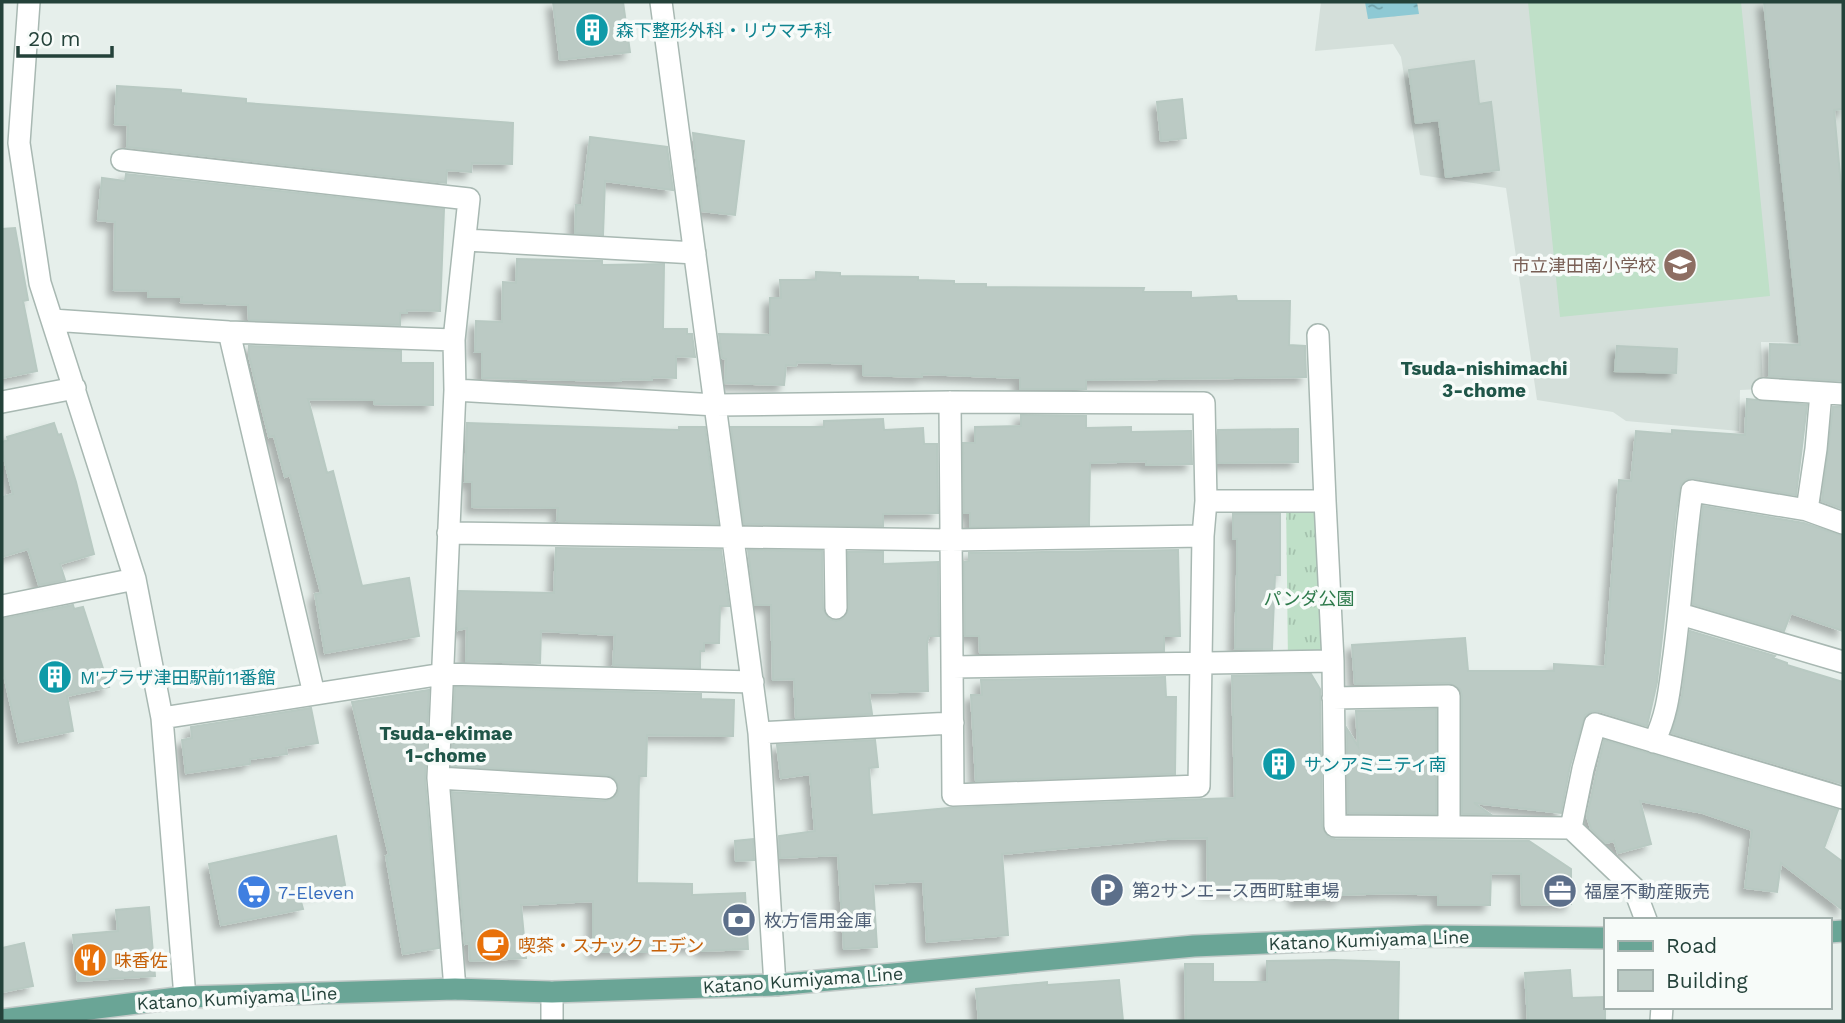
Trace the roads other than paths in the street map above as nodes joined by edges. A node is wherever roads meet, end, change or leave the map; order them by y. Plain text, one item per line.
1 (29, 2) edge
2 (661, 2) edge
3 (122, 160) dead end
4 (466, 240) junction
5 (695, 253) junction
6 (52, 320) junction
7 (229, 332) junction
8 (1318, 335) dead end
9 (454, 340) junction
10 (75, 388) junction
11 (1763, 389) dead end
12 (456, 390) junction
13 (1821, 393) junction
14 (1843, 394) edge
15 (2, 402) edge
16 (950, 402) junction
17 (716, 405) junction
18 (1206, 501) junction
19 (1325, 501) junction
20 (1807, 510) junction
21 (1843, 523) edge
22 (448, 533) junction
23 (1203, 536) junction
24 (733, 538) junction
25 (835, 539) junction
26 (951, 540) junction
27 (135, 579) junction
28 (2, 606) edge
29 (836, 608) dead end
30 (1680, 614) junction
31 (1333, 661) junction
32 (1843, 662) edge
33 (1200, 663) junction
34 (953, 667) junction
35 (443, 674) junction
36 (753, 682) junction
37 (314, 694) junction
38 (1334, 698) junction
39 (162, 719) junction
40 (953, 723) junction
41 (759, 733) junction
42 (1654, 742) junction
43 (438, 778) junction
44 (606, 788) dead end
45 (1843, 797) edge
46 (1449, 827) junction
47 (1571, 828) junction
48 (1645, 918) edge
49 (1604, 938) edge
50 (775, 985) junction
51 (455, 989) junction
52 (552, 992) junction
53 (185, 997) junction
54 (2, 1020) edge
55 (552, 1021) edge

1 - 6 street
2 - 5 street
3 - 4 street
4 - 5 street
4 - 9 street
5 - 17 street
6 - 7 street
6 - 10 street
7 - 9 street
7 - 37 street
8 - 19 street
9 - 12 street
10 - 15 street
10 - 27 street
11 - 13 street
12 - 17 street
12 - 22 street
13 - 14 street
13 - 20 street
16 - 17 street
16 - 18 street
16 - 26 street
17 - 24 street
18 - 19 street
18 - 23 street
19 - 31 street
20 - 21 street
20 - 30 street
22 - 24 street
22 - 35 street
23 - 26 street
23 - 33 street
24 - 25 street
24 - 36 street
25 - 26 street
25 - 29 street
26 - 34 street
27 - 28 street
27 - 39 street
30 - 32 street
30 - 42 street
31 - 33 street
31 - 38 street
33 - 34 street
33 - 40 street
34 - 40 street
35 - 36 street
35 - 37 street
35 - 43 street
36 - 41 street
37 - 39 street
38 - 46 street
38 - 46 street
39 - 53 street
40 - 41 street
41 - 50 street
42 - 45 street
42 - 47 street
43 - 44 street
43 - 51 street
46 - 47 street
47 - 48 street
49 - 50 main road, Katano Kumiyama Line
50 - 52 main road, Katano Kumiyama Line
51 - 52 main road, Katano Kumiyama Line
51 - 53 main road, Katano Kumiyama Line
52 - 55 street
53 - 54 main road, Katano Kumiyama Line

